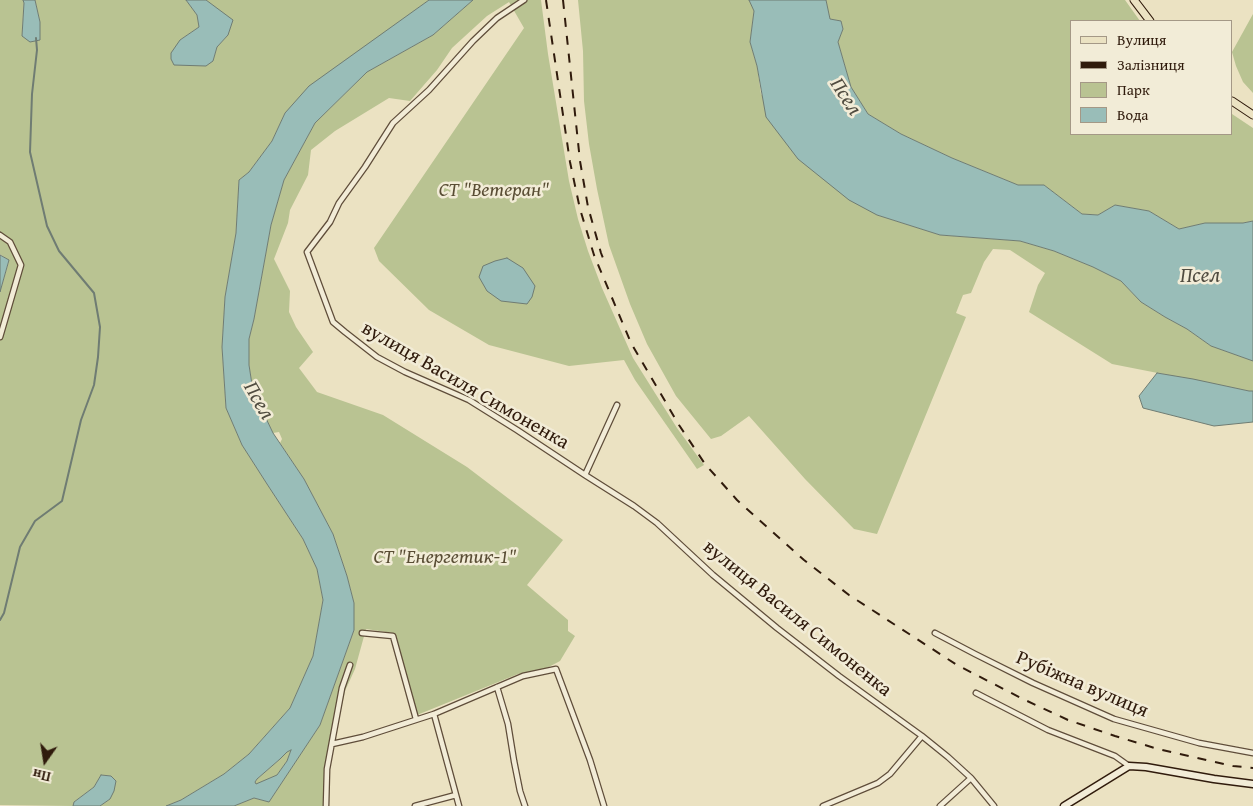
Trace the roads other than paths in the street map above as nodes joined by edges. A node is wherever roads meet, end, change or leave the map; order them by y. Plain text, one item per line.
1 (524, 0) edge
2 (1134, 0) edge
3 (1149, 20) edge
4 (1233, 102) edge
5 (1253, 115) edge
6 (0, 235) edge
7 (0, 337) edge
8 (617, 405) dead end
9 (586, 475) junction
10 (936, 632) dead end
11 (362, 633) dead end
12 (350, 665) dead end
13 (496, 687) junction
14 (976, 693) dead end
15 (434, 714) junction
16 (416, 720) junction
17 (922, 736) junction
18 (332, 744) junction
19 (1253, 752) edge
20 (1129, 766) junction
21 (971, 778) junction
22 (1253, 784) edge
23 (456, 795) junction
24 (326, 806) edge
25 (416, 806) edge
26 (459, 806) edge
27 (525, 806) edge
28 (604, 806) edge
29 (823, 806) edge
30 (940, 806) edge
31 (994, 806) edge
32 (1064, 806) edge

1 - 9 street, вулиця Василя Симоненка
2 - 3 main road
4 - 5 main road
6 - 7 street
8 - 9 street
9 - 17 street, вулиця Василя Симоненка
10 - 19 street, Рубіжна вулиця
11 - 16 street
12 - 18 street
13 - 15 street
13 - 27 street
13 - 28 street
14 - 20 street
15 - 16 street
15 - 23 street
16 - 18 street
17 - 21 street, вулиця Василя Симоненка
17 - 29 street
18 - 24 street
20 - 22 main road
20 - 32 main road
21 - 30 street
21 - 31 street, вулиця Василя Симоненка
23 - 25 street
23 - 26 street

